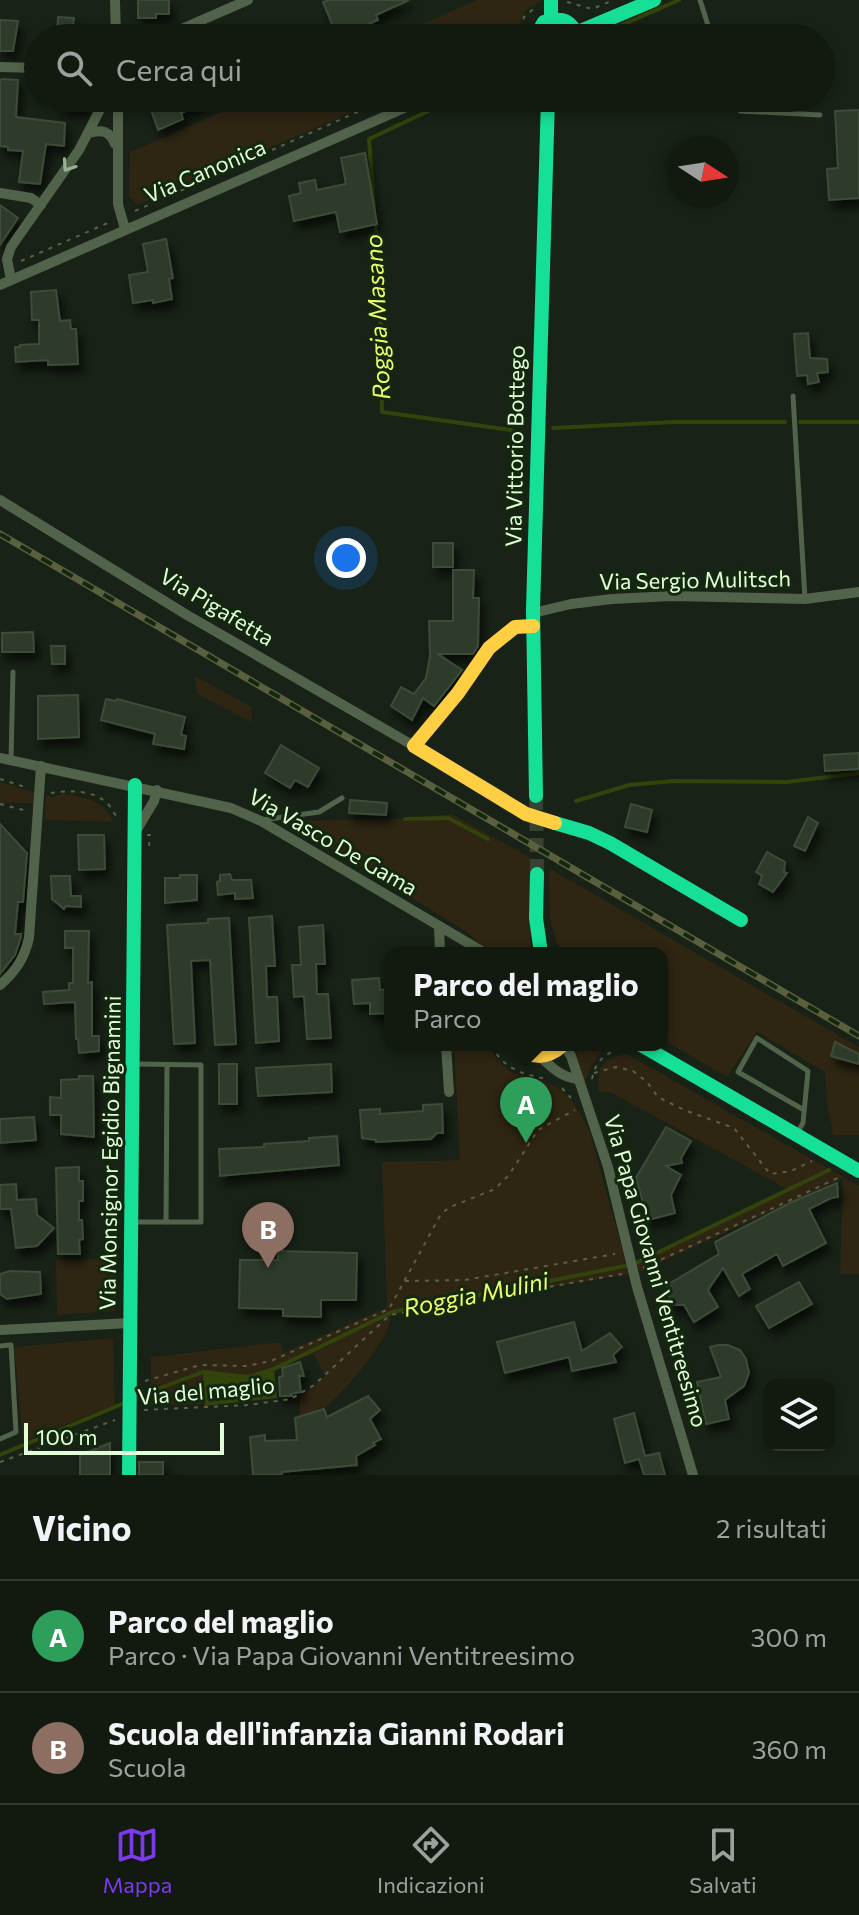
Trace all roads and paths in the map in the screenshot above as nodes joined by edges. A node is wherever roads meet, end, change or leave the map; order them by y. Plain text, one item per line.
1 (115, 0) edge
2 (248, 0) edge
3 (551, 0) edge
4 (654, 0) edge
5 (700, 0) edge
6 (551, 19) junction
7 (116, 24) edge
8 (193, 24) edge
9 (544, 24) edge
10 (569, 24) edge
11 (603, 24) edge
12 (708, 24) edge
13 (0, 67) edge
14 (24, 68) edge
15 (99, 112) edge
16 (118, 112) edge
17 (357, 112) edge
18 (395, 112) edge
19 (548, 112) edge
20 (760, 112) edge
21 (820, 115) dead end
22 (88, 133) junction
23 (118, 154) junction
24 (0, 193) edge
25 (41, 205) junction
26 (120, 217) junction
27 (125, 229) junction
28 (7, 267) junction
29 (5, 283) edge
30 (793, 396) dead end
31 (0, 500) edge
32 (859, 592) edge
33 (805, 599) junction
34 (533, 620) junction
35 (13, 672) dead end
36 (414, 746) junction
37 (6, 759) edge
38 (41, 766) junction
39 (0, 779) edge
40 (135, 785) junction
41 (40, 790) junction
42 (157, 790) junction
43 (536, 796) tunnel mouth
44 (342, 798) dead end
45 (0, 804) edge
46 (40, 814) junction
47 (120, 821) dead end
48 (261, 821) junction
49 (136, 831) junction
50 (537, 874) tunnel mouth
51 (741, 920) dead end
52 (439, 926) junction
53 (440, 947) edge
54 (473, 947) edge
55 (540, 947) edge
56 (0, 985) edge
57 (446, 1051) edge
58 (496, 1051) edge
59 (520, 1051) edge
60 (557, 1051) edge
61 (568, 1051) edge
62 (612, 1051) edge
63 (652, 1051) edge
64 (542, 1058) junction
65 (132, 1064) junction
66 (167, 1065) junction
67 (593, 1073) junction
68 (545, 1078) dead end
69 (577, 1079) junction
70 (558, 1084) dead end
71 (591, 1087) dead end
72 (449, 1092) dead end
73 (804, 1110) junction
74 (796, 1133) junction
75 (832, 1154) junction
76 (853, 1173) edge
77 (133, 1222) junction
78 (166, 1222) junction
79 (624, 1253) dead end
80 (634, 1272) junction
81 (405, 1281) junction
82 (389, 1309) junction
83 (390, 1315) junction
84 (130, 1323) junction
85 (0, 1330) edge
86 (0, 1346) edge
87 (144, 1381) dead end
88 (129, 1414) junction
89 (0, 1439) edge
90 (0, 1462) edge
91 (129, 1475) edge
92 (693, 1475) edge

1 - 7 street
2 - 8 street
3 - 6 street
4 - 11 street
5 - 12 lane
6 - 9 street
6 - 10 street
13 - 14 street
15 - 22 street
16 - 23 street
17 - 26 path, Via Canonica
18 - 27 street, Via Canonica
19 - 34 street, Via Vittorio Bottego
20 - 21 lane
22 - 23 street
22 -> 25 street
23 - 26 street
24 - 25 street
25 - 28 street
26 - 27 street
26 - 28 path, Via Canonica
27 - 29 street, Via Canonica
28 - 29 street
30 - 33 lane
31 - 36 street, Via Pigafetta
32 - 33 street, Via Sergio Mulitsch
33 - 34 street, Via Sergio Mulitsch
34 - 36 street
34 - 43 street, Via Vittorio Bottego
35 - 37 lane
36 - 51 street, Via Pigafetta
37 - 38 street, Via Vasco De Gama
38 - 40 street, Via Vasco De Gama
38 - 41 street
39 - 41 path
40 - 42 street, Via Vasco De Gama
40 - 49 street, Via Monsignor Egidio Bignamini
41 - 46 street
41 - 47 path
42 - 48 street, Via Vasco De Gama
42 - 49 street, Via Monsignor Egidio Bignamini
44 - 48 lane
45 - 46 path
46 - 56 street
48 - 52 street, Via Vasco De Gama
49 - 65 street, Via Monsignor Egidio Bignamini
50 - 55 street
52 - 53 street
52 - 54 street, Via Vasco De Gama
57 - 72 street
58 - 68 path
59 - 64 street
60 - 64 street
61 - 69 street, Via Papa Giovanni Ventitreesimo
62 - 67 path
63 - 74 street
64 - 69 street
65 - 66 lane
65 - 77 street, Via Monsignor Egidio Bignamini
66 - 78 lane
66 - 78 lane
67 - 71 path
67 - 75 path
69 - 80 street, Via Papa Giovanni Ventitreesimo
70 - 81 path
73 - 73 lane
73 - 74 lane
74 - 75 street
75 - 76 street
76 - 80 path
77 - 78 lane
77 - 84 street, Via Monsignor Egidio Bignamini
79 - 81 path
80 - 83 path
80 - 92 street, Via Papa Giovanni Ventitreesimo
81 - 82 path
82 - 83 path
82 - 87 path
83 - 88 path, Via del maglio
84 - 85 street
84 - 88 street, Via Monsignor Egidio Bignamini
86 - 89 lane
88 - 90 path, Via del maglio
88 - 91 street, Via Monsignor Egidio Bignamini

